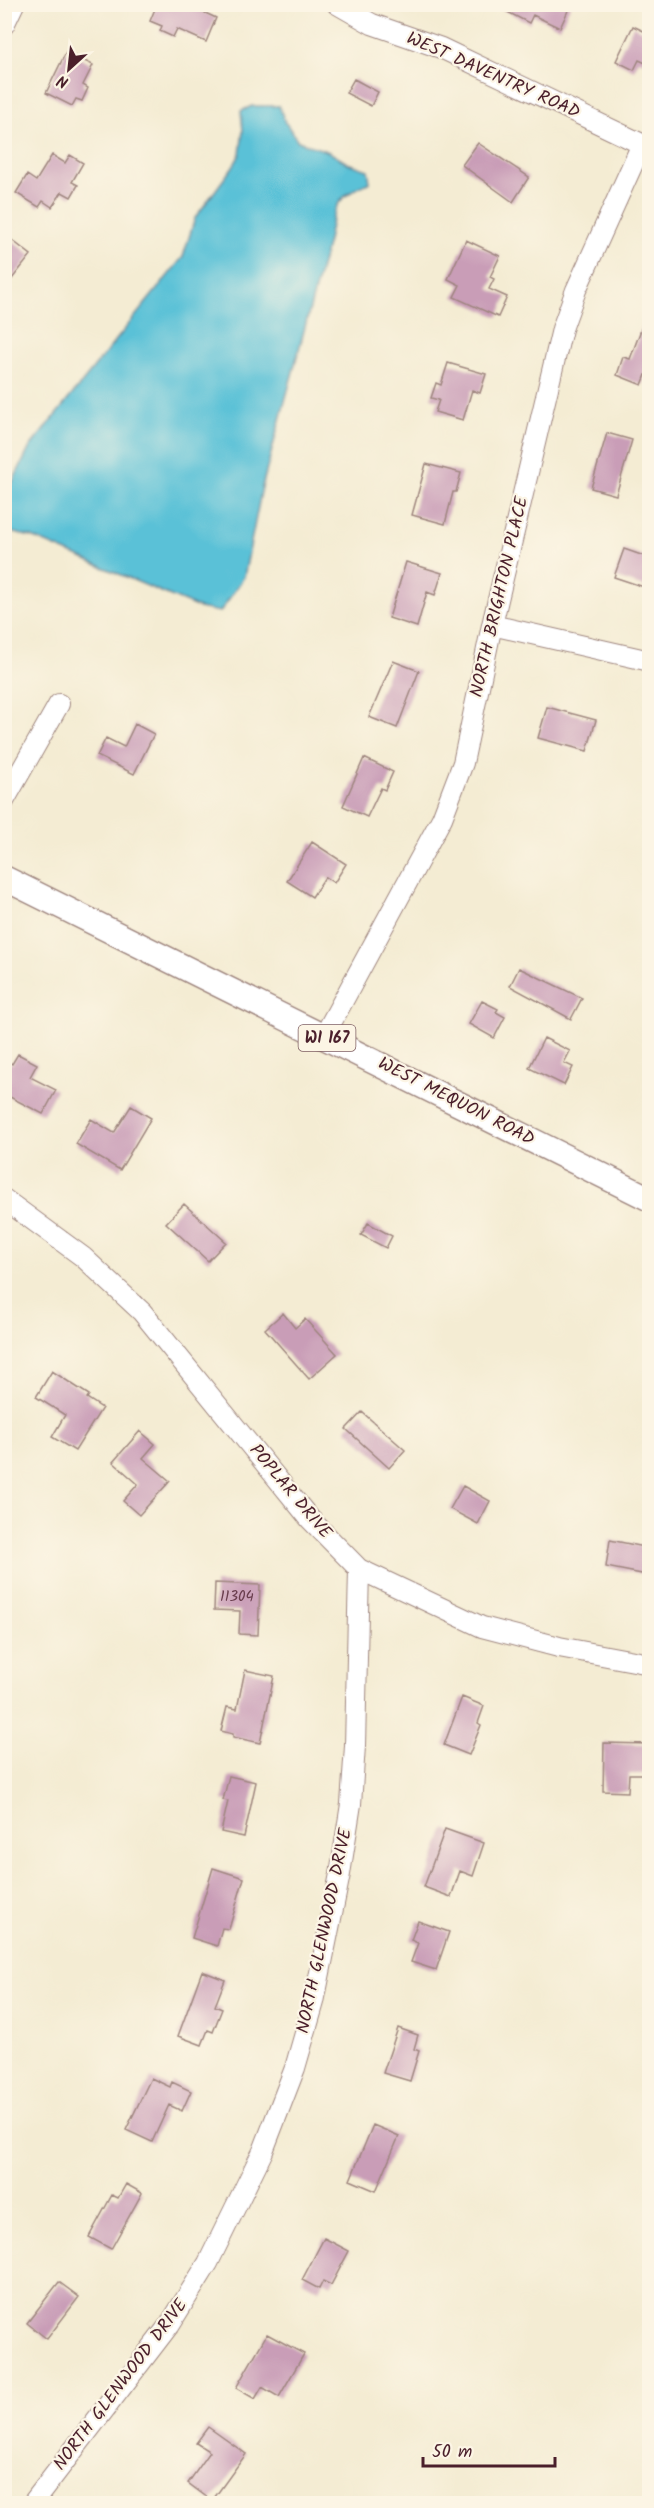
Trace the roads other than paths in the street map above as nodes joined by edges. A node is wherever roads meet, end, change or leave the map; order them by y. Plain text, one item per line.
1 (14, 4) edge
2 (337, 4) edge
3 (4, 25) edge
4 (646, 146) edge
5 (492, 625) junction
6 (650, 661) edge
7 (59, 704) dead end
8 (4, 801) edge
9 (4, 878) edge
10 (324, 1036) junction
11 (4, 1199) edge
12 (650, 1199) edge
13 (359, 1569) junction
14 (650, 1664) edge
15 (32, 2504) edge

1 - 3 street
2 - 4 street, WEST DAVENTRY ROAD
4 - 5 street, NORTH BRIGHTON PLACE
5 - 6 street
5 - 10 street, NORTH BRIGHTON PLACE
7 - 8 street
9 - 10 main road, WEST MEQUON ROAD / WI 167
10 - 12 main road, WEST MEQUON ROAD / WI 167
11 - 13 street, POPLAR DRIVE
13 - 14 street, POPLAR DRIVE
13 - 15 street, NORTH GLENWOOD DRIVE

